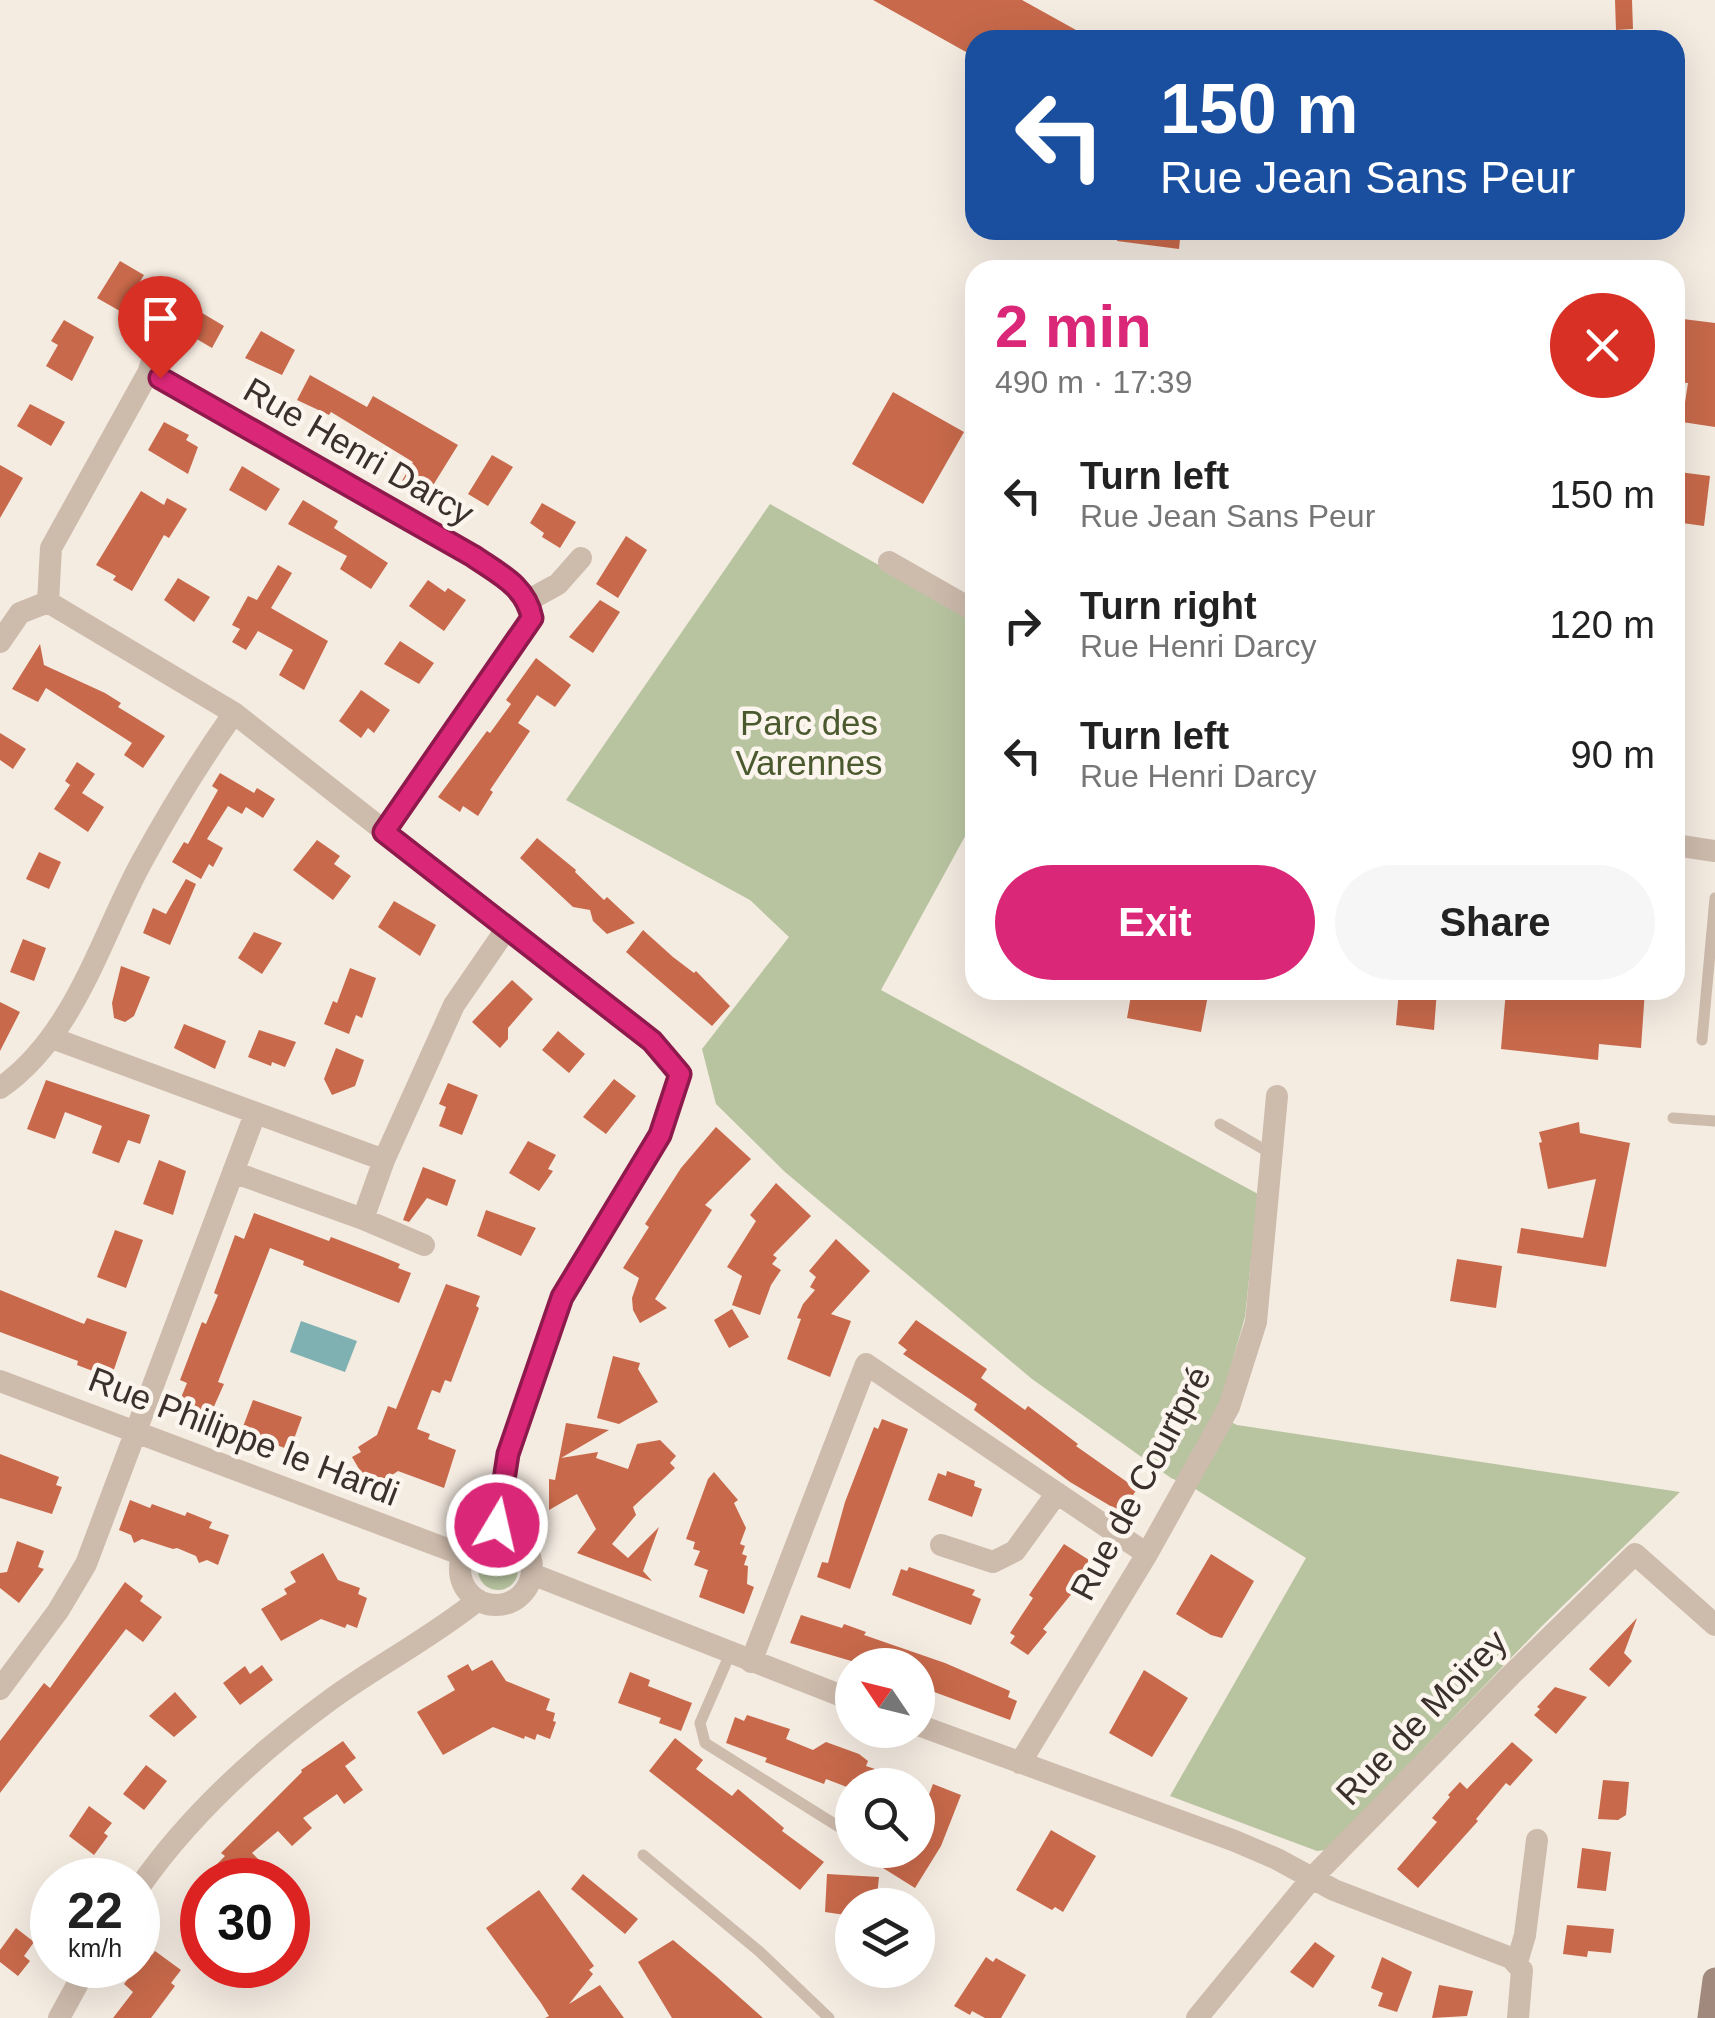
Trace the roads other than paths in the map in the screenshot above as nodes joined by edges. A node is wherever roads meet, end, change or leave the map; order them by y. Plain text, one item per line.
1 (163, 330) dead end
2 (148, 373) junction
3 (580, 558) dead end
4 (889, 562) dead end
5 (528, 600) junction
6 (48, 602) junction
7 (965, 605) edge
8 (0, 642) edge
9 (234, 714) junction
10 (384, 832) junction
11 (1685, 846) edge
12 (1715, 851) edge
13 (1715, 898) edge
14 (507, 928) junction
15 (52, 1038) junction
16 (1702, 1040) dead end
17 (0, 1088) edge
18 (1277, 1096) dead end
19 (255, 1114) junction
20 (1672, 1118) dead end
21 (1715, 1121) edge
22 (1220, 1124) dead end
23 (1272, 1154) junction
24 (384, 1160) junction
25 (233, 1172) junction
26 (362, 1219) junction
27 (424, 1246) dead end
28 (0, 1382) edge
29 (136, 1432) junction
30 (1057, 1493) junction
31 (501, 1533) junction
32 (941, 1545) dead end
33 (1147, 1554) junction
34 (463, 1555) junction
35 (532, 1574) junction
36 (478, 1600) junction
37 (1715, 1625) edge
38 (740, 1658) junction
39 (0, 1690) edge
40 (835, 1694) edge
41 (935, 1730) edge
42 (1020, 1763) junction
43 (835, 1824) edge
44 (1537, 1840) dead end
45 (643, 1855) dead end
46 (160, 1858) edge
47 (1312, 1878) junction
48 (1517, 1962) junction
49 (1715, 1980) edge
50 (75, 1988) edge
51 (59, 2018) edge
52 (829, 2018) edge
53 (1196, 2018) edge
54 (1518, 2018) edge
55 (1710, 2018) edge

1 - 2 street
2 - 5 street, Rue Henri Darcy
2 - 6 street
3 - 5 street
4 - 7 street
5 - 10 street
6 - 8 street
6 - 9 street
9 - 10 street
9 - 15 street
10 - 14 street
11 - 12 street
13 - 16 lane
14 - 24 street
14 - 31 street
15 - 17 street
15 - 19 street
18 - 23 street, Rue de Courtpré
19 - 24 street
19 - 25 street
20 - 21 lane
22 - 23 lane
23 - 33 street, Rue de Courtpré
24 - 26 street
25 - 26 street
25 - 29 street
26 - 27 street
28 - 29 street, Rue Philippe le Hardi
29 - 34 street, Rue Philippe le Hardi
29 - 39 street
30 - 32 street
30 - 33 street
30 - 38 street
31 - 34 street
31 - 35 street
33 - 42 street, Rue de Courtpré
34 - 36 street
35 - 36 street
35 - 38 street
36 - 46 street
37 - 47 street, Rue de Moirey
38 - 40 street
38 - 43 lane
41 - 42 street
42 - 47 street
44 - 48 street
45 - 52 lane
47 - 48 street
47 - 53 street, Rue de Moirey
48 - 54 street
49 - 55 main road
50 - 51 street

